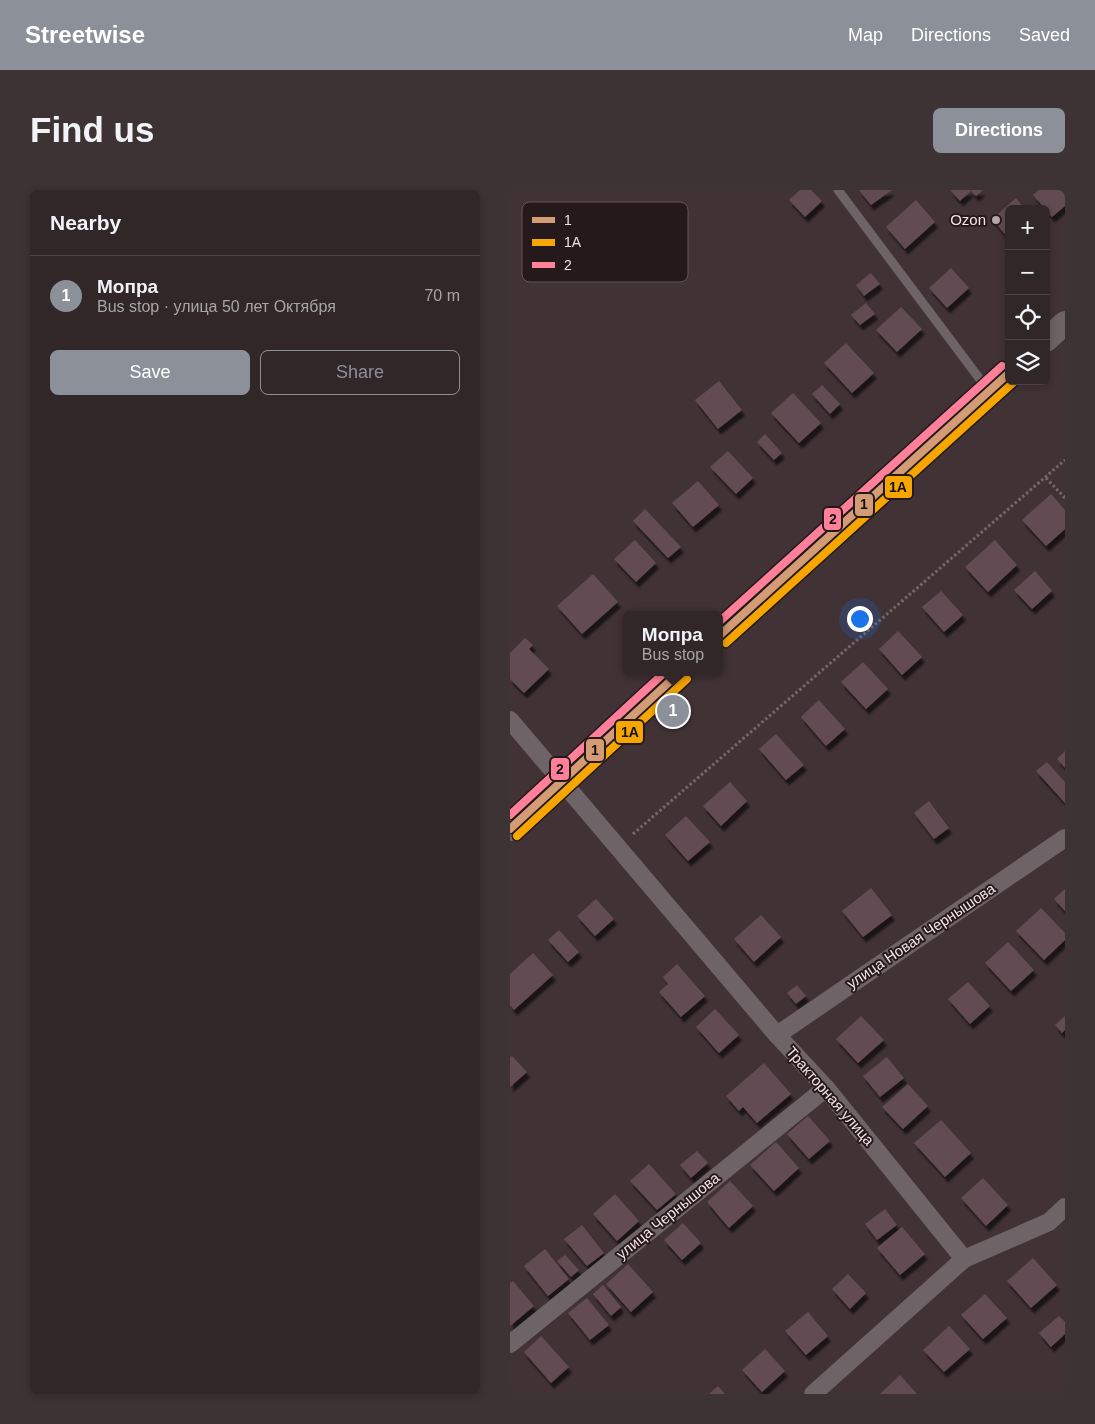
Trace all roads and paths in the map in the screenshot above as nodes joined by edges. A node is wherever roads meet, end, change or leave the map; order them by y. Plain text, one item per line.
1 (838, 190) edge
2 (1065, 324) edge
3 (1050, 337) edge
4 (1005, 376) edge
5 (988, 391) junction
6 (1065, 460) edge
7 (1046, 478) junction
8 (1065, 498) edge
9 (723, 632) edge
10 (676, 676) edge
11 (510, 720) edge
12 (564, 781) junction
13 (510, 829) edge
14 (633, 834) dead end
15 (1065, 838) edge
16 (777, 1035) junction
17 (826, 1088) junction
18 (1065, 1207) edge
19 (964, 1259) junction
20 (510, 1344) edge
21 (814, 1394) edge

1 - 5 lane
2 - 3 main road
4 - 5 main road
5 - 9 main road
6 - 7 path
7 - 8 path
7 - 14 path
10 - 12 main road
11 - 12 street, Тракторная улица
12 - 13 main road
12 - 16 street, Тракторная улица
15 - 16 street, улица Новая Чернышова
16 - 17 street, Тракторная улица
17 - 19 street, Тракторная улица
17 - 20 street, улица Чернышова
18 - 19 street
19 - 21 street

